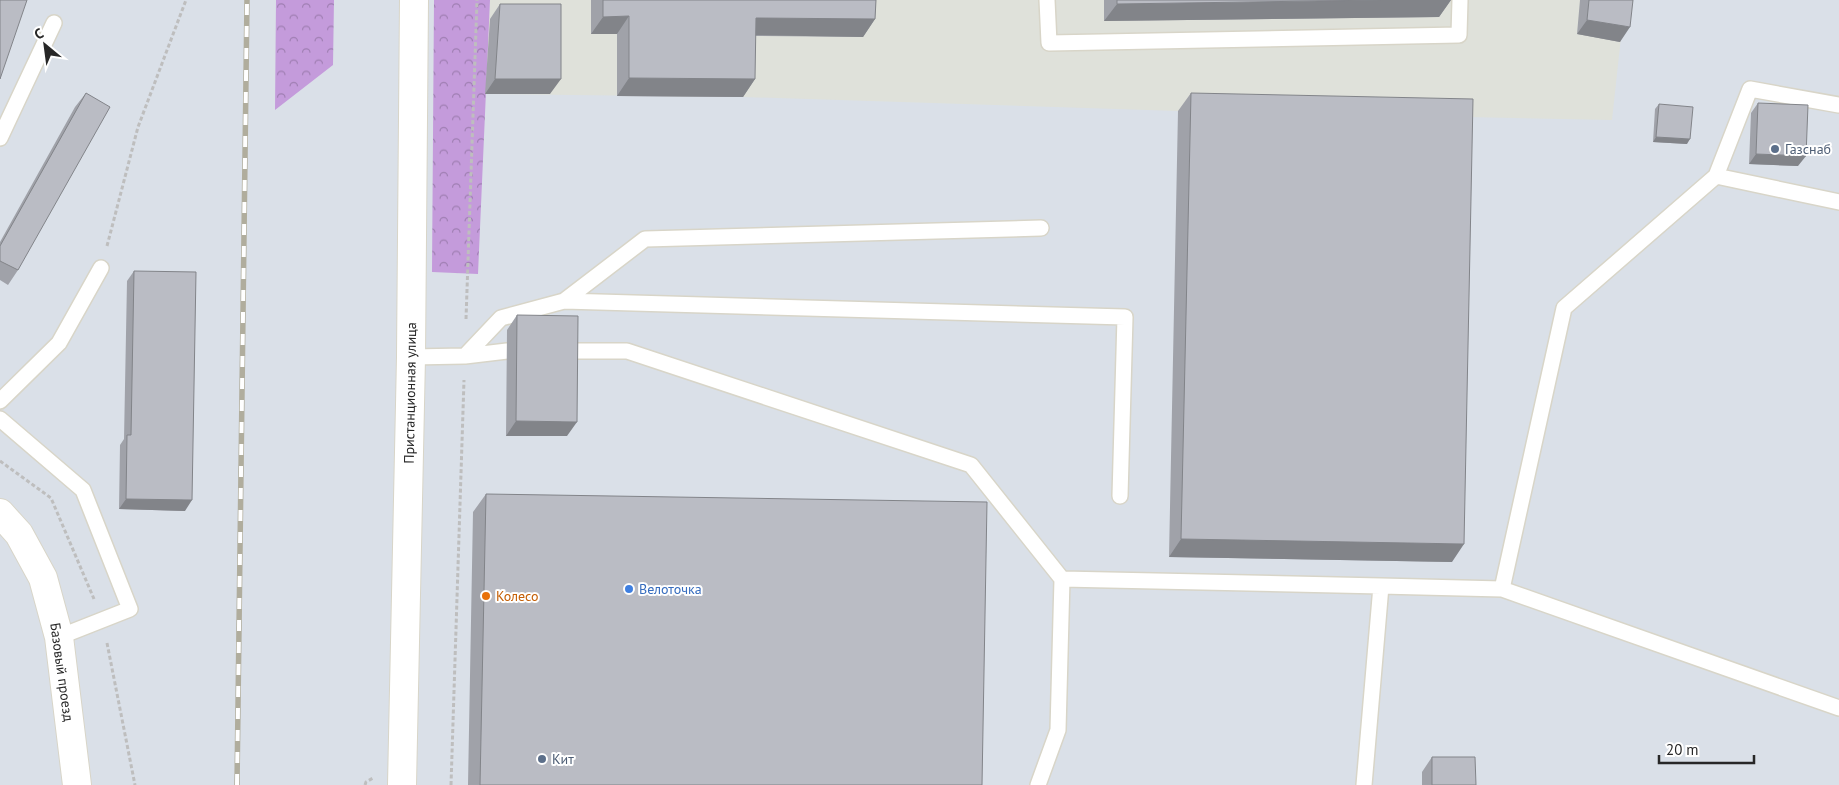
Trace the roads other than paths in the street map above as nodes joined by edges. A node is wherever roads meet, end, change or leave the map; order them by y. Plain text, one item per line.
1 (414, 0) edge
2 (1047, 0) edge
3 (1460, 0) edge
4 (54, 23) dead end
5 (1839, 105) edge
6 (0, 138) edge
7 (1716, 176) junction
8 (1839, 202) edge
9 (1041, 228) dead end
10 (101, 268) road end
11 (564, 301) junction
12 (465, 356) junction
13 (411, 357) junction
14 (0, 401) edge
15 (0, 419) edge
16 (1120, 496) dead end
17 (0, 513) edge
18 (1062, 579) junction
19 (1381, 586) junction
20 (1502, 590) junction
21 (59, 637) junction
22 (1839, 708) edge
23 (77, 785) edge
24 (402, 785) edge
25 (1038, 785) edge
26 (1364, 785) edge

1 - 13 street, Пристанционная улица
2 - 3 lane
4 - 6 lane
5 - 7 lane
7 - 8 lane
7 - 20 lane
9 - 11 lane
10 - 14 lane
11 - 12 lane
11 - 16 lane
12 - 13 lane
12 - 18 lane
13 - 24 street, Пристанционная улица
15 - 21 lane
17 - 21 street, Базовый проезд
18 - 19 lane
18 - 25 lane
19 - 20 lane
19 - 26 lane
20 - 22 lane
21 - 23 street, Базовый проезд

